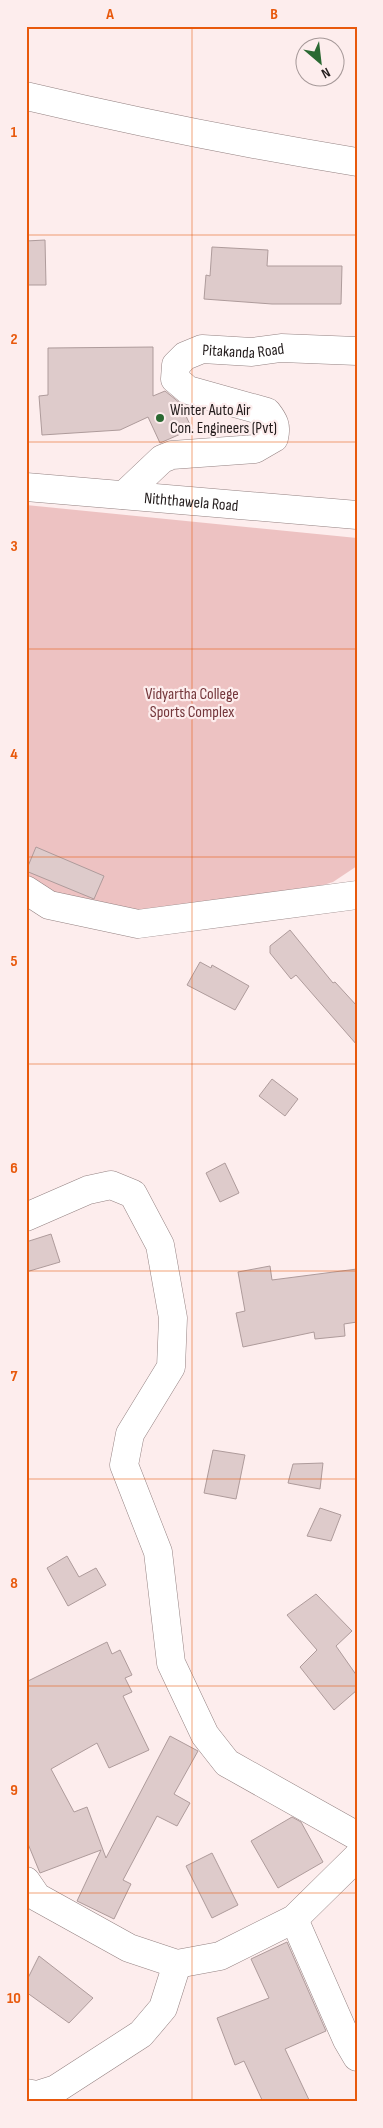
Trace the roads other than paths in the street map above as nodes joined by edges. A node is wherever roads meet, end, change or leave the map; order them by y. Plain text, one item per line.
1 (26, 96) edge
2 (357, 162) edge
3 (357, 351) edge
4 (26, 487) edge
5 (124, 495) junction
6 (357, 515) edge
7 (26, 890) edge
8 (357, 895) edge
9 (26, 1217) edge
10 (357, 1836) edge
11 (357, 1857) edge
12 (26, 1881) edge
13 (294, 1919) junction
14 (178, 1964) junction
15 (357, 2057) edge
16 (26, 2093) edge

1 - 2 street
3 - 5 street, Pitakanda Road
4 - 5 street, Niththawela Road
5 - 6 street, Niththawela Road
7 - 8 street
9 - 10 street
11 - 13 street
12 - 14 street
13 - 14 street
13 - 15 street
14 - 16 street

